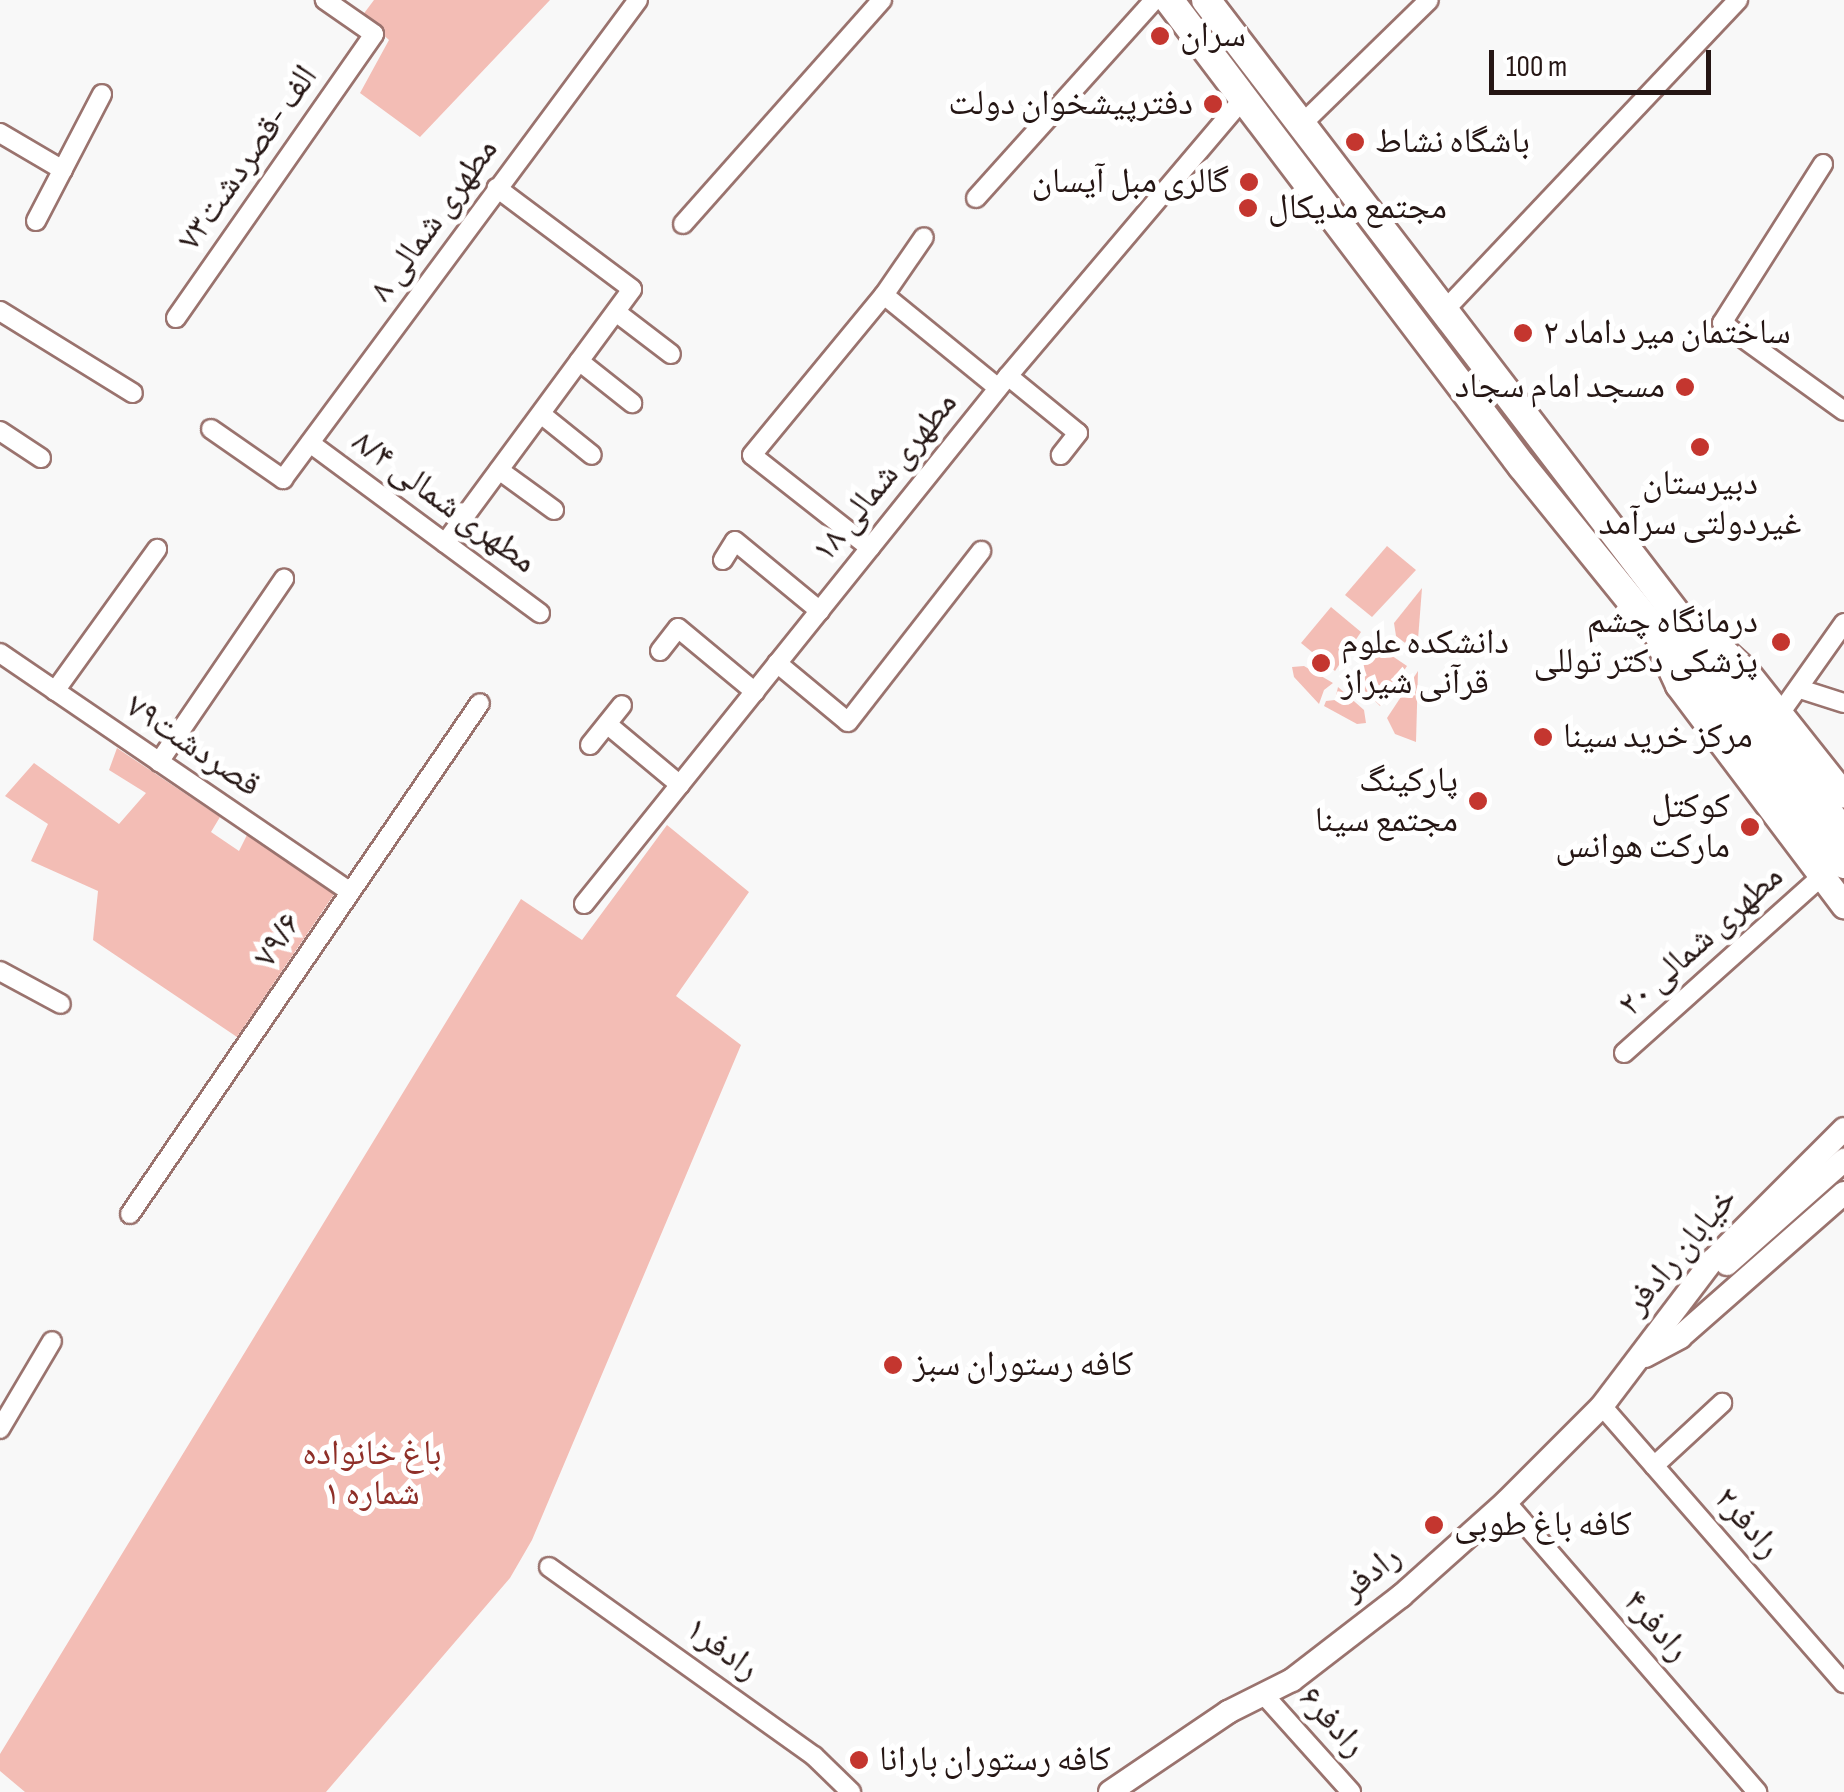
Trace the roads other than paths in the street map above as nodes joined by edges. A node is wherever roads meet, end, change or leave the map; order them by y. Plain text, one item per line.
1 (325, 0) edge
2 (638, 0) edge
3 (882, 0) edge
4 (1154, 0) edge
5 (1169, 0) edge
6 (1206, 0) edge
7 (1429, 0) edge
8 (1738, 0) edge
9 (102, 94) dead end
10 (1244, 98) junction
11 (1302, 124) junction
12 (0, 133) edge
13 (1823, 164) dead end
14 (62, 170) junction
15 (497, 188) junction
16 (976, 198) dead end
17 (36, 220) dead end
18 (683, 224) dead end
19 (924, 238) dead end
20 (884, 296) junction
21 (0, 311) edge
22 (616, 312) junction
23 (1442, 313) junction
24 (176, 318) dead end
25 (670, 354) dead end
26 (579, 362) junction
27 (1003, 382) junction
28 (132, 393) dead end
29 (632, 403) dead end
30 (1841, 404) edge
31 (541, 414) junction
32 (211, 429) dead end
33 (0, 431) edge
34 (310, 444) junction
35 (592, 455) dead end
36 (1061, 455) dead end
37 (41, 458) dead end
38 (499, 470) junction
39 (554, 510) dead end
40 (446, 543) junction
41 (870, 548) junction
42 (157, 549) dead end
43 (981, 551) dead end
44 (723, 560) dead end
45 (284, 579) dead end
46 (1655, 607) junction
47 (820, 611) junction
48 (540, 612) dead end
49 (1844, 623) edge
50 (660, 651) dead end
51 (0, 653) edge
52 (777, 664) junction
53 (1800, 689) junction
54 (55, 691) junction
55 (755, 692) junction
56 (480, 703) dead end
57 (1844, 704) edge
58 (622, 705) dead end
59 (1781, 712) junction
60 (607, 724) junction
61 (590, 744) dead end
62 (159, 762) junction
63 (680, 784) junction
64 (1844, 795) edge
65 (1844, 833) edge
66 (1833, 870) edge
67 (350, 892) junction
68 (584, 904) dead end
69 (1844, 905) edge
70 (0, 971) edge
71 (60, 1004) dead end
72 (1624, 1053) dead end
73 (1844, 1129) edge
74 (1844, 1160) edge
75 (1844, 1193) edge
76 (130, 1214) dead end
77 (52, 1341) dead end
78 (1638, 1360) junction
79 (1722, 1403) dead end
80 (1602, 1406) junction
81 (0, 1429) edge
82 (1654, 1466) junction
83 (1506, 1502) junction
84 (549, 1567) dead end
85 (1844, 1683) edge
86 (1264, 1696) junction
87 (851, 1792) edge
88 (1110, 1792) edge
89 (1352, 1792) edge
90 (1757, 1792) edge

1 - 24 street, الف -قصردشت۷۳
2 - 15 street, ۸ مطهری شمالی
3 - 18 street
4 - 16 street
5 - 10 main road
6 - 11 main road
7 - 11 street
8 - 23 street
9 - 14 street
10 - 27 street, ۱۸ مطهری شمالی
10 - 46 main road
11 - 23 main road
12 - 14 street
13 - 30 street
14 - 17 street
15 - 22 street
15 - 34 street, ۸ مطهری شمالی
19 - 20 street
20 - 27 street
20 - 41 street
21 - 28 street
22 - 25 street
22 - 26 street
23 - 46 main road
26 - 29 street
26 - 31 street
27 - 36 street
27 - 41 street, ۱۸ مطهری شمالی
31 - 35 street
31 - 38 street
32 - 34 street, ۸ مطهری شمالی
33 - 37 street
34 - 40 street, ۸/۴ مطهری شمالی
38 - 39 street
38 - 40 street
40 - 48 street, ۸/۴ مطهری شمالی
41 - 47 street, ۱۸ مطهری شمالی
42 - 54 street
43 - 52 street
44 - 47 street
45 - 62 street
46 - 59 main road
46 - 65 main road
46 - 66 main road
47 - 52 street, ۱۸ مطهری شمالی
49 - 53 street
50 - 55 street
51 - 54 street, قصردشت۷۹
52 - 55 street, ۱۸ مطهری شمالی
53 - 57 street
53 - 59 street
54 - 62 street, قصردشت۷۹
55 - 63 street, ۱۸ مطهری شمالی
56 - 67 street, ۷۹/۶
58 - 60 street
59 - 64 main road
60 - 61 street
60 - 63 street
62 - 67 street, قصردشت۷۹
63 - 68 street, ۱۸ مطهری شمالی
66 - 69 main road
66 - 72 street, ۲۰ مطهری شمالی
67 - 76 street, ۷۹/۶
70 - 71 street
73 - 78 street, خیابان رادفر
74 - 78 street
75 - 78 street, خیابان رادفر
77 - 81 street
78 - 80 street, رادفر
79 - 82 street
80 - 82 street, رادفر۲
80 - 83 street, رادفر
82 - 85 street, رادفر۲
83 - 86 street, رادفر
83 - 90 street, رادفر۴
84 - 87 street, رادفر۱
86 - 88 street, رادفر
86 - 89 street, رادفر۶

